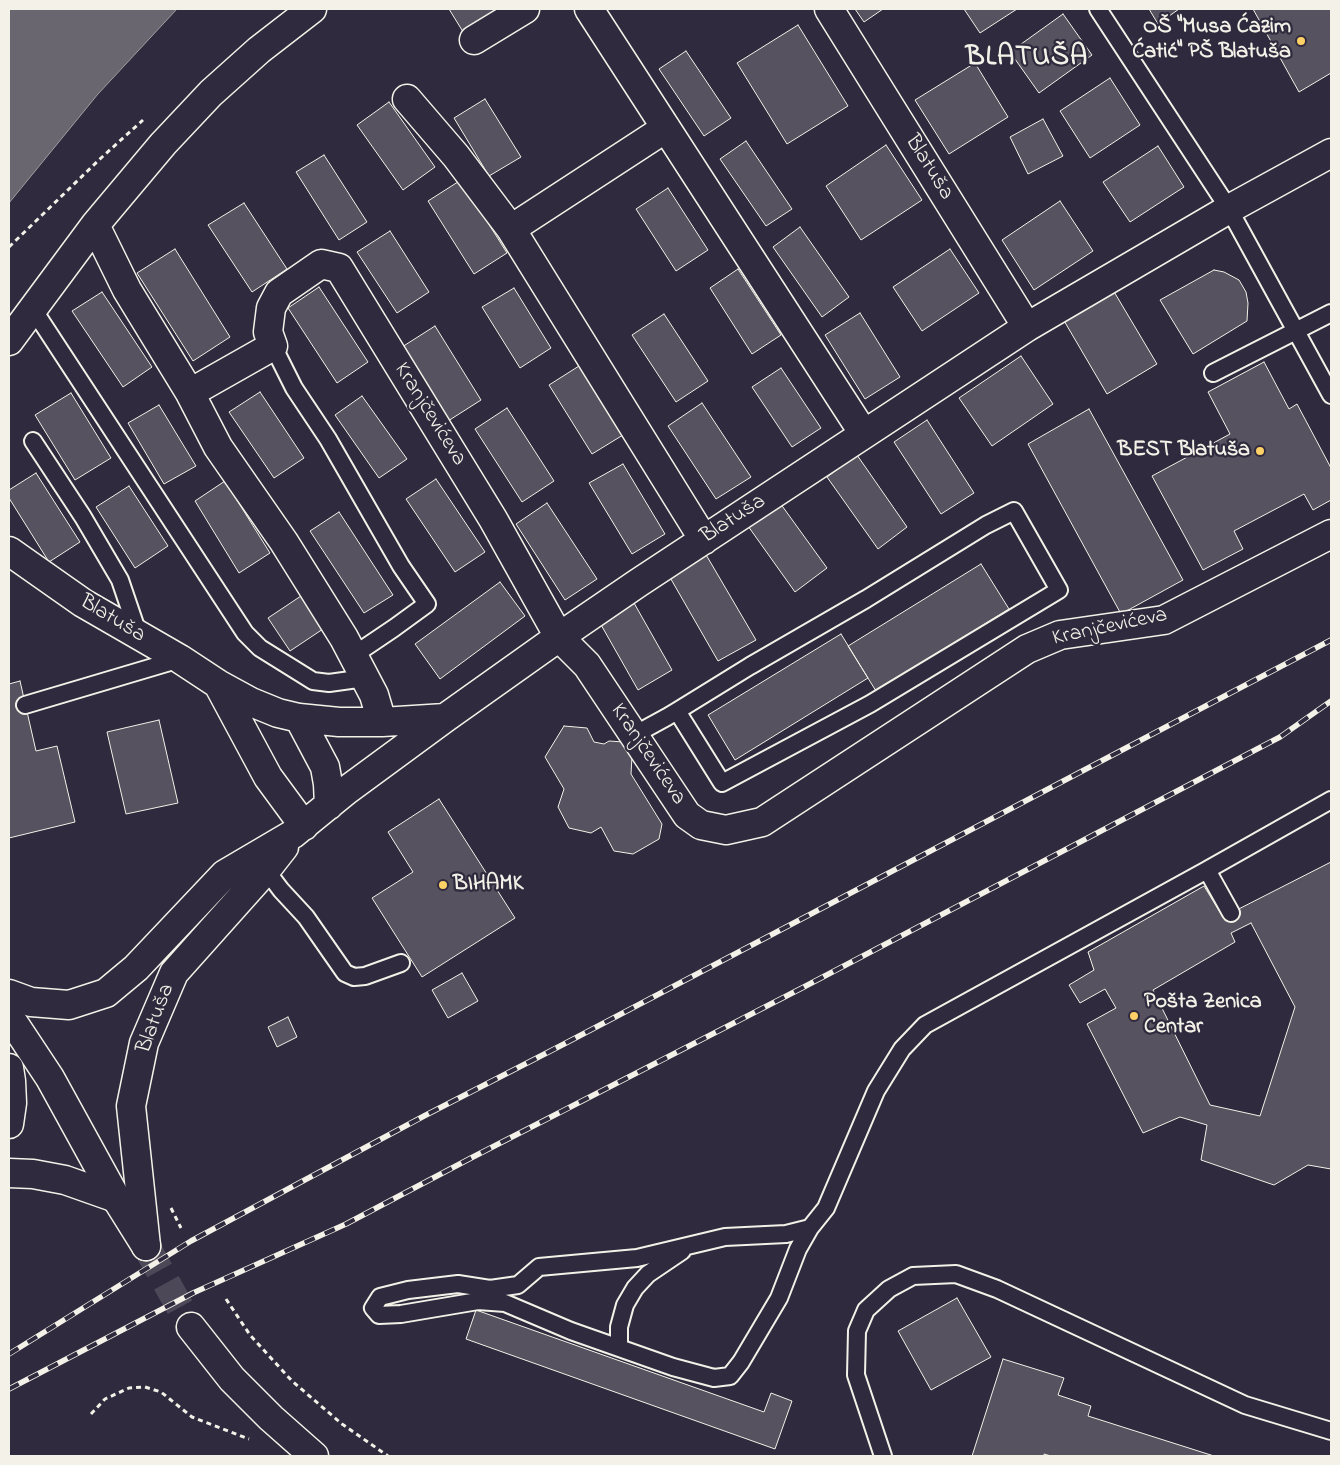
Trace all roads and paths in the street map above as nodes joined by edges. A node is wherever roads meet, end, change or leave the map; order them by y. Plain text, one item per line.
1 (312, 9) edge
2 (524, 9) edge
3 (589, 9) edge
4 (829, 9) edge
5 (1098, 9) edge
6 (474, 40) dead end
7 (407, 99) dead end
8 (666, 128) junction
9 (1331, 153) edge
10 (1229, 208) junction
11 (95, 225) junction
12 (511, 229) junction
13 (33, 309) junction
14 (1331, 313) edge
15 (1027, 327) junction
16 (1296, 331) junction
17 (9, 341) edge
18 (273, 346) junction
19 (1213, 373) dead end
20 (190, 393) junction
21 (1331, 395) edge
22 (864, 434) junction
23 (33, 441) dead end
24 (1331, 534) edge
25 (704, 540) junction
26 (9, 551) edge
27 (139, 636) junction
28 (559, 637) junction
29 (180, 659) junction
30 (359, 667) junction
31 (218, 684) junction
32 (25, 705) dead end
33 (677, 711) junction
34 (299, 718) junction
35 (445, 718) junction
36 (382, 722) junction
37 (634, 734) junction
38 (1331, 800) edge
39 (329, 805) junction
40 (299, 830) junction
41 (266, 870) junction
42 (1207, 870) junction
43 (1231, 913) dead end
44 (401, 963) dead end
45 (9, 994) edge
46 (9, 1016) edge
47 (9, 1068) edge
48 (9, 1124) edge
49 (9, 1173) edge
50 (116, 1198) junction
51 (810, 1228) junction
52 (691, 1245) junction
53 (226, 1299) dead end
54 (191, 1326) tunnel mouth
55 (619, 1348) junction
56 (91, 1414) dead end
57 (1331, 1431) edge
58 (254, 1443) dead end
59 (314, 1456) edge
60 (388, 1456) edge
61 (883, 1456) edge

1 - 11 street
2 - 6 street
3 - 8 street
4 - 15 street, Blatuša
5 - 10 lane
7 - 12 street
8 - 12 street
8 - 22 street
9 - 10 street, Blatuša
10 - 15 street, Blatuša
10 - 16 lane
11 - 13 street
11 - 20 street
12 - 25 street
13 - 17 street
13 - 30 lane
14 - 16 lane
15 - 22 street, Blatuša
16 - 19 lane
16 - 21 lane
18 - 20 street
18 - 28 street, Kranjčevićeva
18 - 30 lane
20 - 30 street
22 - 25 street, Blatuša
23 - 27 lane
24 - 37 street, Kranjčevićeva
25 - 28 street, Blatuša
26 - 27 street, Blatuša
27 - 29 street, Blatuša
28 - 35 street, Blatuša
28 - 37 street, Kranjčevićeva
29 - 31 street, Blatuša
29 - 32 lane
30 - 36 street
31 - 34 street, Blatuša
31 - 40 street, Blatuša
33 - 33 lane
33 - 37 lane
34 - 36 street, Blatuša
34 - 39 street
35 - 36 street, Blatuša
35 - 39 street, Blatuša
38 - 42 lane
39 - 40 street, Blatuša
40 - 41 street, Blatuša
40 - 45 street, Blatuša
41 - 44 lane
41 - 50 street, Blatuša
42 - 43 lane
42 - 51 lane
46 - 50 street
47 - 48 street
49 - 50 street
51 - 52 lane
51 - 55 lane
52 - 55 lane
52 - 55 lane
53 - 60 path
54 - 59 street
56 - 58 path
57 - 61 lane

